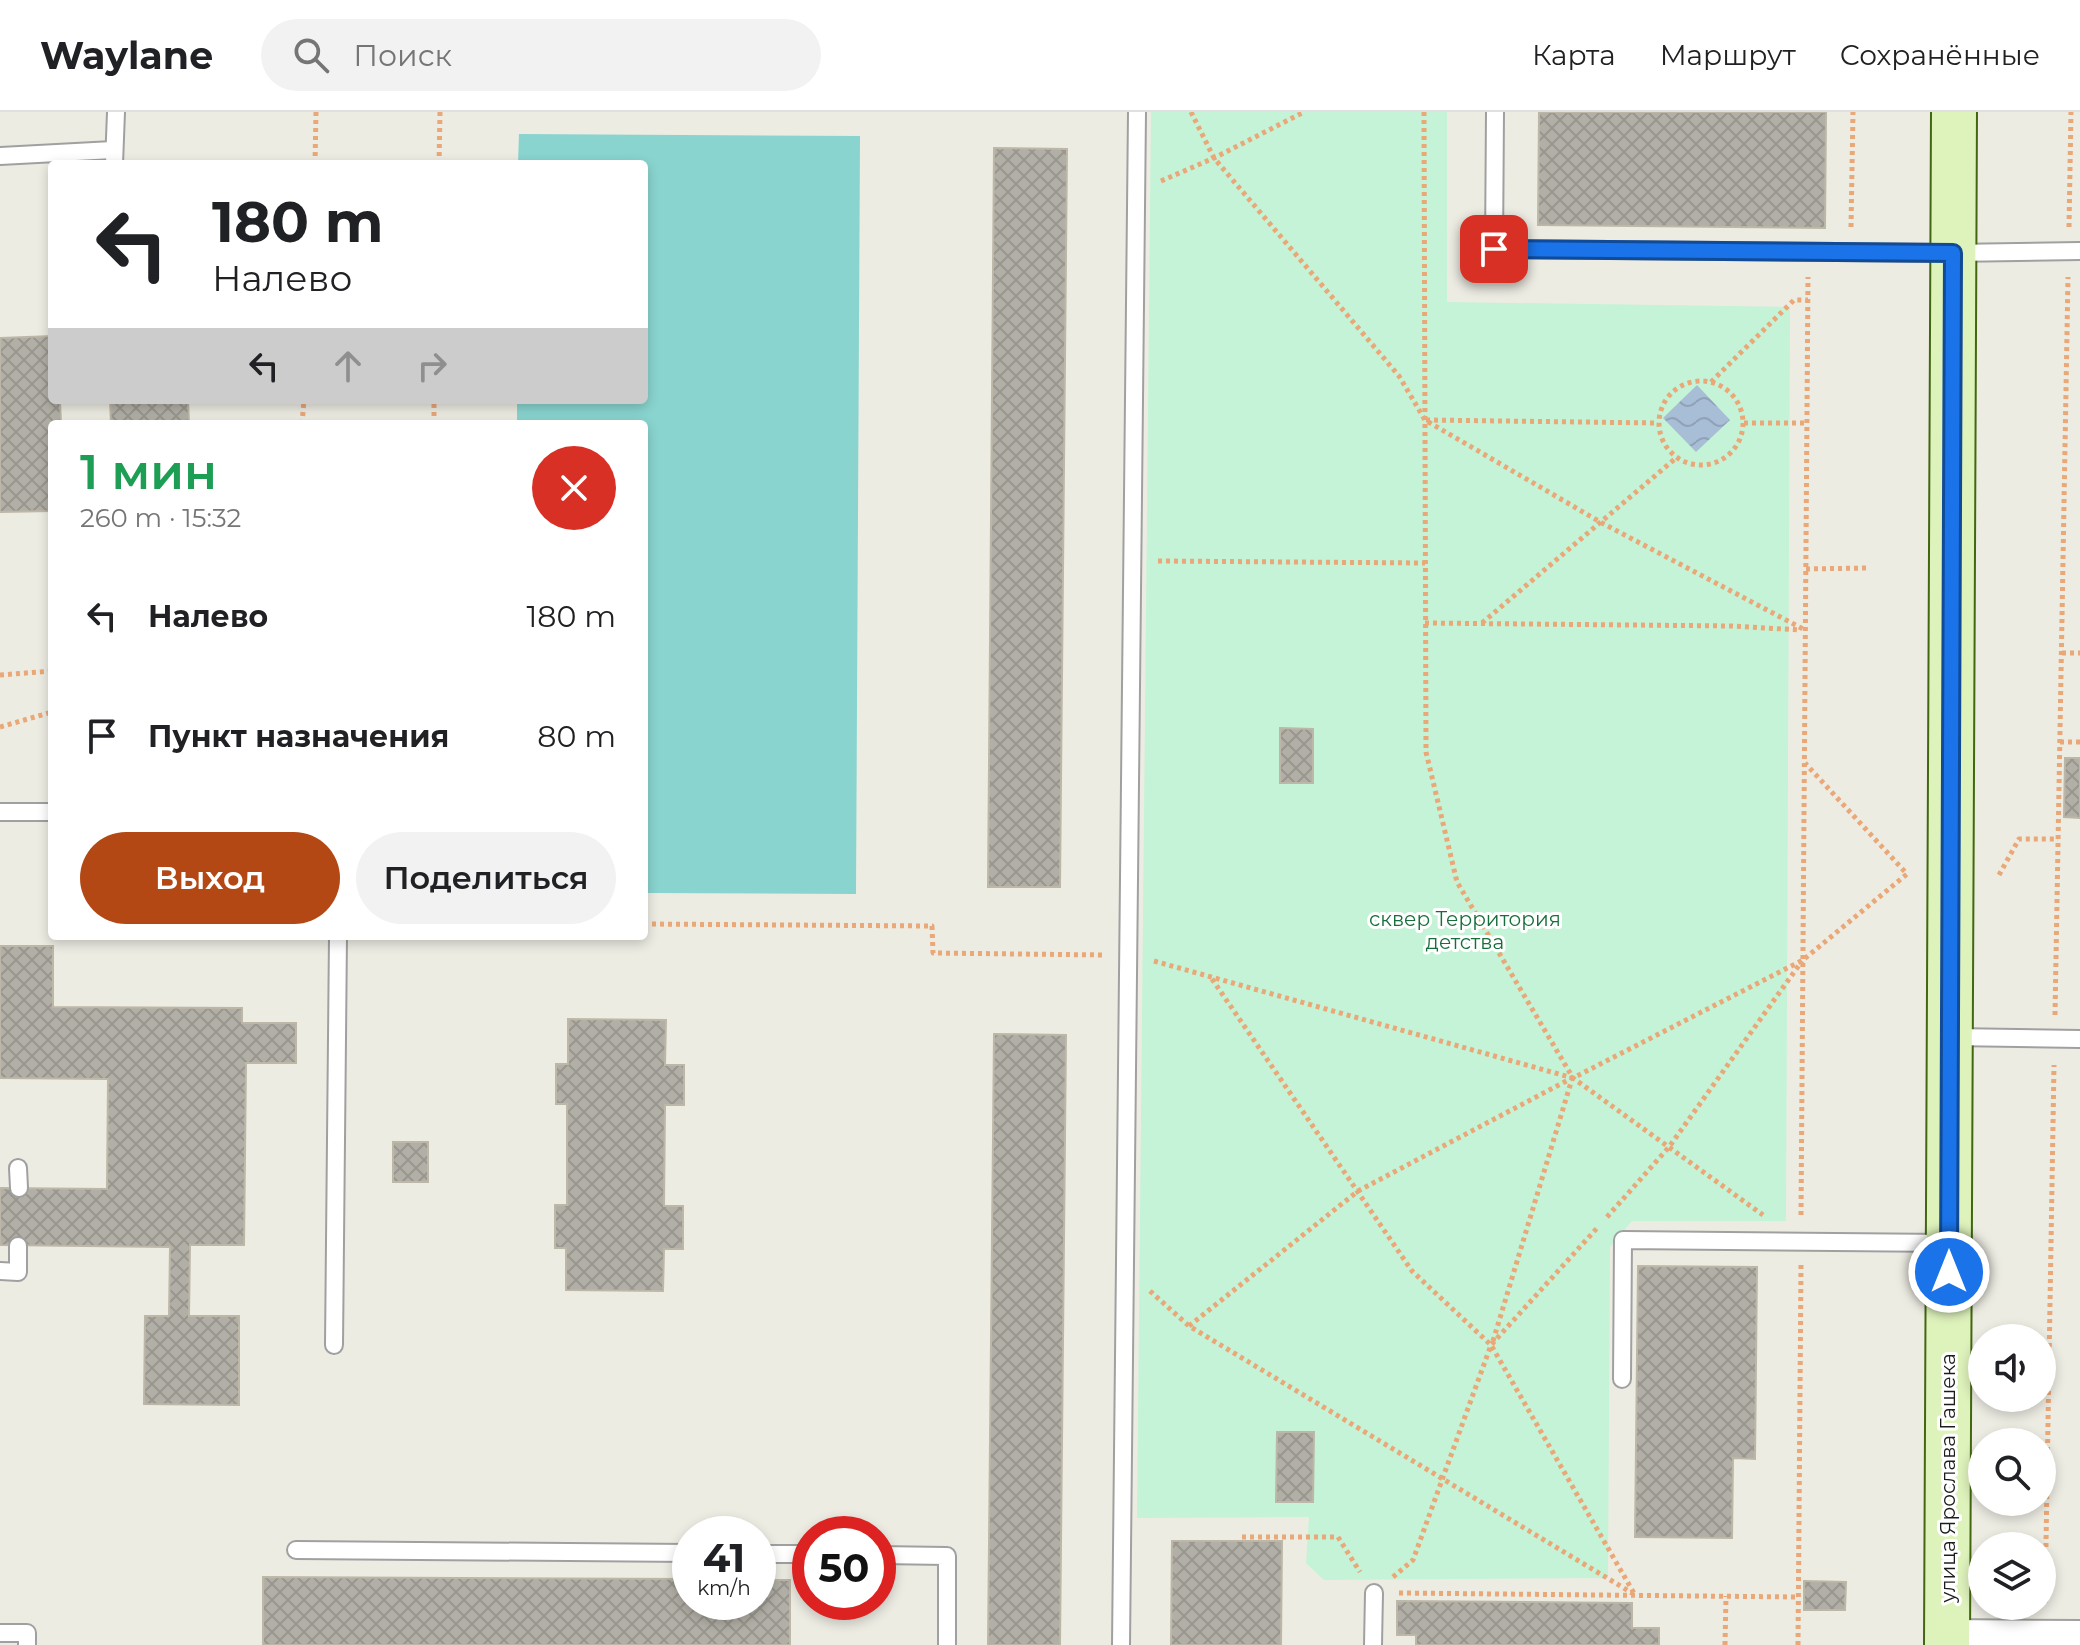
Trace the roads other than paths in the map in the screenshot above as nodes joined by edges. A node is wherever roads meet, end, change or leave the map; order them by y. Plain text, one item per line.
1 (116, 112) edge
2 (1137, 112) edge
3 (1495, 112) edge
4 (1954, 112) edge
5 (0, 156) edge
6 (113, 157) edge
7 (2074, 251) edge
8 (1953, 253) junction
9 (0, 812) edge
10 (48, 812) edge
11 (338, 940) edge
12 (1950, 1037) junction
13 (2080, 1039) edge
14 (18, 1168) dead end
15 (19, 1188) dead end
16 (1949, 1243) junction
17 (18, 1246) dead end
18 (0, 1271) edge
19 (334, 1345) dead end
20 (1622, 1379) dead end
21 (296, 1550) dead end
22 (672, 1553) edge
23 (896, 1555) edge
24 (1374, 1593) road end
25 (0, 1633) edge
26 (2080, 1637) edge
27 (1947, 1640) edge
28 (27, 1645) edge
29 (947, 1645) edge
30 (1121, 1645) edge
31 (1373, 1645) edge

1 - 6 lane
2 - 30 lane
3 - 8 lane
4 - 8 main road, улица Ярослава Гашека
5 - 6 lane
7 - 8 lane
8 - 12 main road, улица Ярослава Гашека
9 - 10 lane
11 - 19 lane
12 - 13 lane
12 - 16 main road, улица Ярослава Гашека
14 - 15 lane
16 - 20 lane
16 - 27 main road, улица Ярослава Гашека
17 - 18 lane
21 - 22 lane
23 - 29 lane
24 - 31 lane
25 - 28 lane
26 - 27 street

